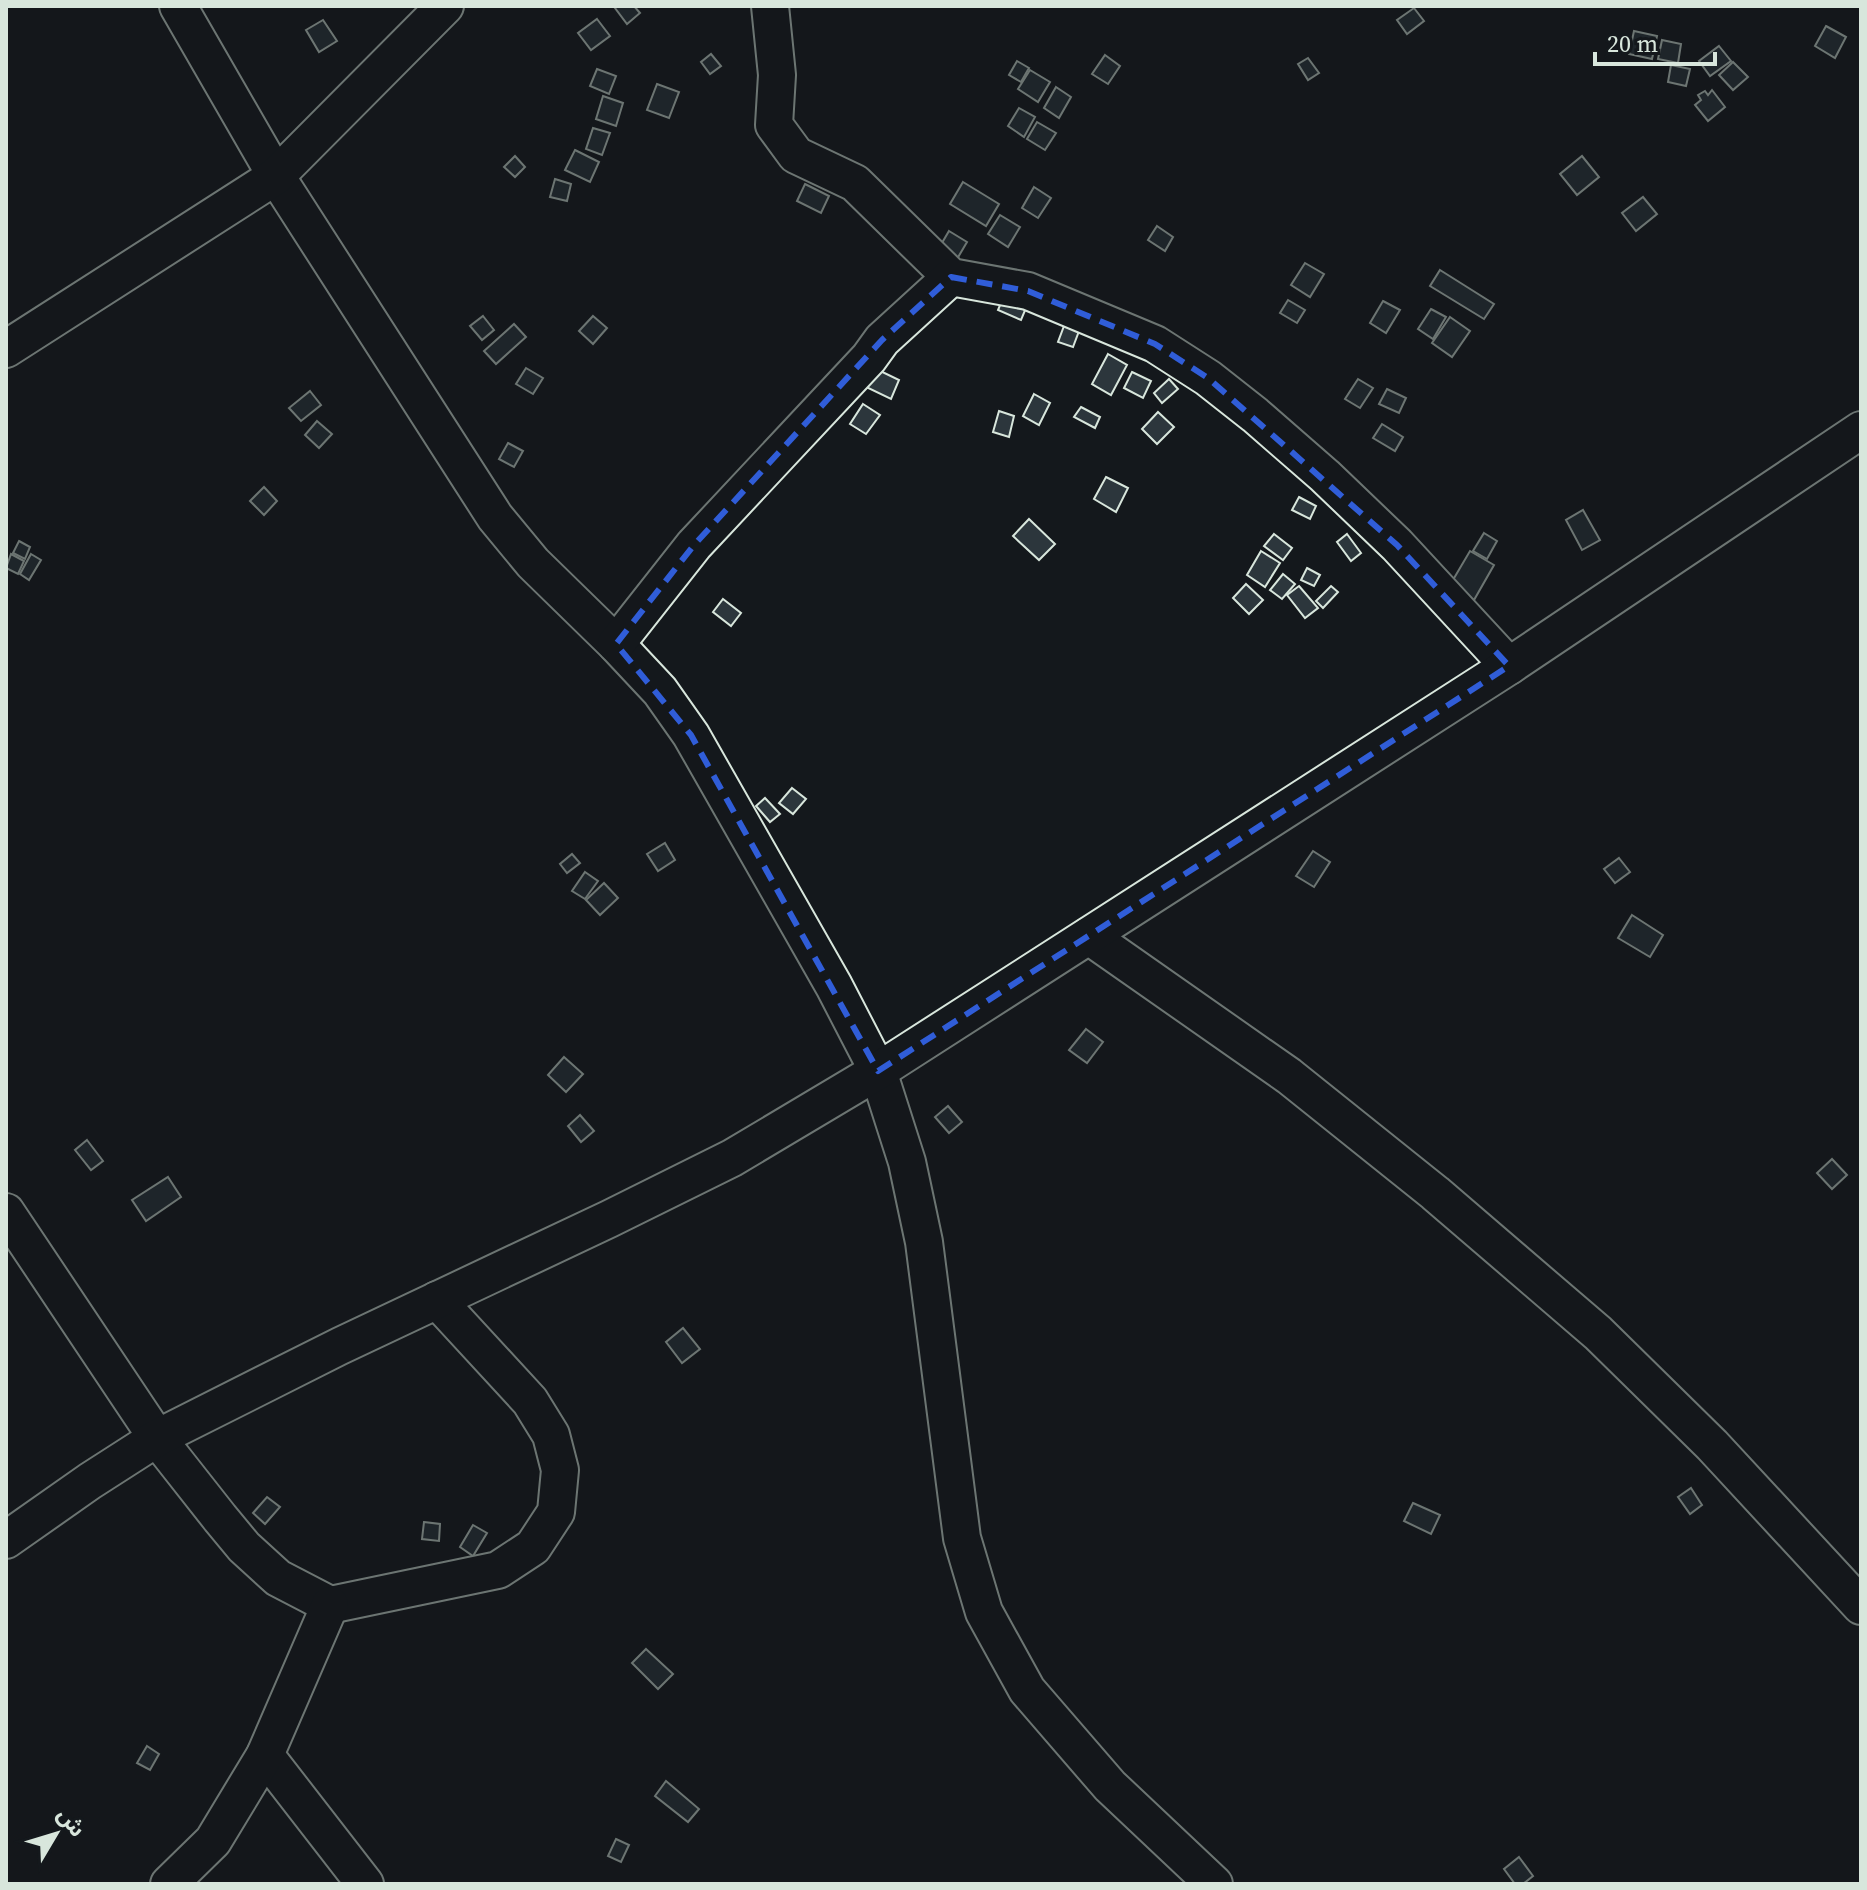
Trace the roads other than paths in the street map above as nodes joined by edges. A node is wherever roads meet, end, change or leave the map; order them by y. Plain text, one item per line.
1 (178, 6) edge
2 (445, 6) edge
3 (770, 6) edge
4 (276, 176) junction
5 (951, 277) junction
6 (6, 349) edge
7 (1861, 430) edge
8 (616, 644) junction
9 (1509, 666) junction
10 (1089, 936) junction
11 (878, 1071) junction
12 (6, 1212) edge
13 (437, 1300) junction
14 (157, 1438) junction
15 (6, 1540) edge
16 (330, 1605) junction
17 (1861, 1606) edge
18 (265, 1755) junction
19 (169, 1884) edge
20 (365, 1884) edge
21 (1214, 1884) edge

1 - 4 street
2 - 4 street
3 - 5 street
4 - 6 street
4 - 8 street
5 - 8 street
5 - 9 street
7 - 9 street
8 - 11 street
9 - 10 street
10 - 11 street
10 - 17 street
11 - 13 street
11 - 21 street
12 - 14 street
13 - 14 street
13 - 16 street
14 - 15 street
14 - 16 street
16 - 18 street
18 - 19 street
18 - 20 street

